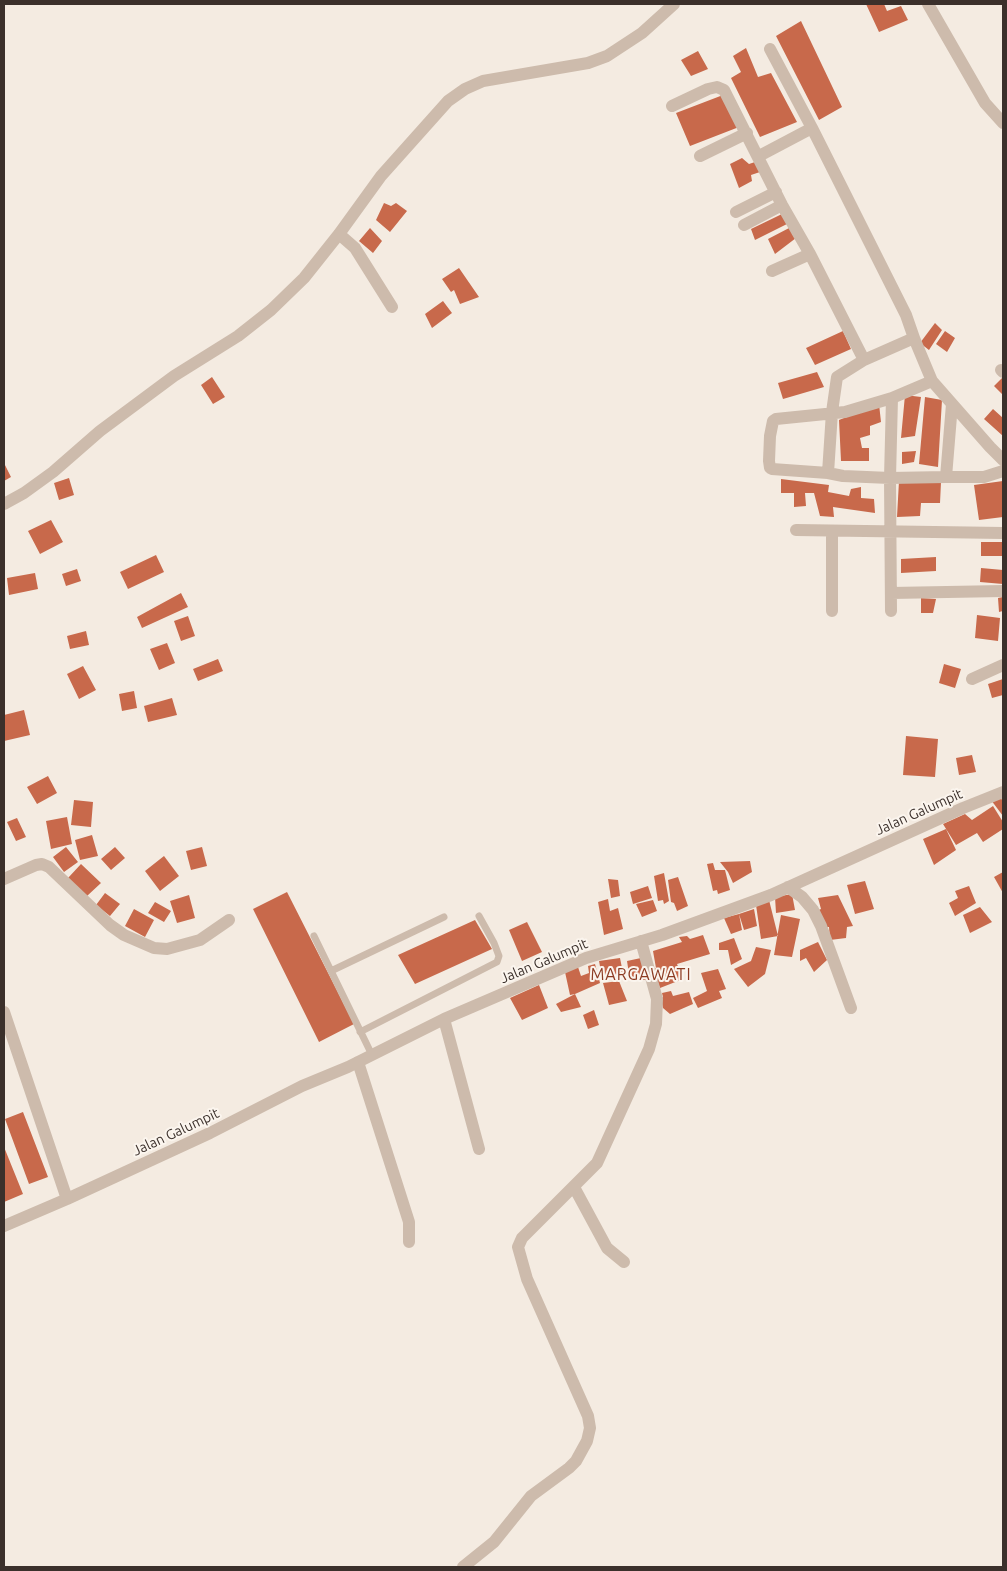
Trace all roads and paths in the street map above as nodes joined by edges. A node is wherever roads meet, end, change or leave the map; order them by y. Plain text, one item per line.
1 (674, 4) edge
2 (928, 4) edge
3 (770, 49) dead end
4 (672, 106) dead end
5 (1003, 123) edge
6 (812, 128) junction
7 (747, 134) junction
8 (700, 156) dead end
9 (759, 156) junction
10 (776, 192) junction
11 (782, 205) junction
12 (736, 212) dead end
13 (744, 225) dead end
14 (347, 240) junction
15 (810, 254) junction
16 (772, 271) dead end
17 (392, 307) dead end
18 (914, 338) junction
19 (864, 360) junction
20 (932, 381) junction
21 (892, 398) junction
22 (952, 404) junction
23 (832, 412) junction
24 (1003, 460) edge
25 (1003, 471) edge
26 (828, 473) junction
27 (946, 476) junction
28 (890, 478) junction
29 (4, 504) edge
30 (796, 530) dead end
31 (889, 530) junction
32 (832, 531) junction
33 (1003, 534) edge
34 (1003, 591) edge
35 (891, 593) junction
36 (832, 611) dead end
37 (891, 611) dead end
38 (1003, 665) edge
39 (972, 679) dead end
40 (1003, 792) edge
41 (4, 879) edge
42 (788, 887) junction
43 (480, 916) dead end
44 (444, 917) dead end
45 (229, 920) dead end
46 (314, 936) dead end
47 (641, 941) junction
48 (331, 971) junction
49 (850, 1008) dead end
50 (4, 1012) edge
51 (444, 1019) junction
52 (360, 1032) junction
53 (372, 1055) junction
54 (358, 1062) junction
55 (479, 1149) dead end
56 (574, 1187) junction
57 (67, 1199) junction
58 (4, 1226) edge
59 (409, 1242) dead end
60 (624, 1262) dead end
61 (463, 1567) edge

1 - 14 street
2 - 5 street
3 - 6 street
4 - 7 street
6 - 9 street
6 - 18 street
7 - 8 street
7 - 9 street
9 - 10 street
10 - 11 street
10 - 12 street
11 - 13 street
11 - 15 street
14 - 17 street
14 - 29 street
15 - 16 street
15 - 19 street
18 - 19 street
18 - 20 street
19 - 23 street
20 - 21 street
20 - 22 street
21 - 23 street
21 - 28 street
22 - 24 street
22 - 27 street
23 - 26 street
23 - 26 street
25 - 27 street
26 - 28 street
27 - 28 street
28 - 31 street
30 - 32 street
31 - 32 street
31 - 33 street
31 - 35 street
32 - 36 street
34 - 35 street
35 - 37 street
38 - 39 street
40 - 42 street, Jalan Galumpit
41 - 45 street
42 - 47 street, Jalan Galumpit
42 - 49 street
43 - 52 lane
44 - 48 lane
46 - 48 lane
47 - 51 street, Jalan Galumpit
47 - 56 street
48 - 52 lane
50 - 57 street
51 - 53 street, Jalan Galumpit
51 - 55 street
52 - 53 lane
53 - 54 street, Jalan Galumpit
54 - 57 street, Jalan Galumpit
54 - 59 street
56 - 60 street
56 - 61 street
57 - 58 street, Jalan Galumpit

